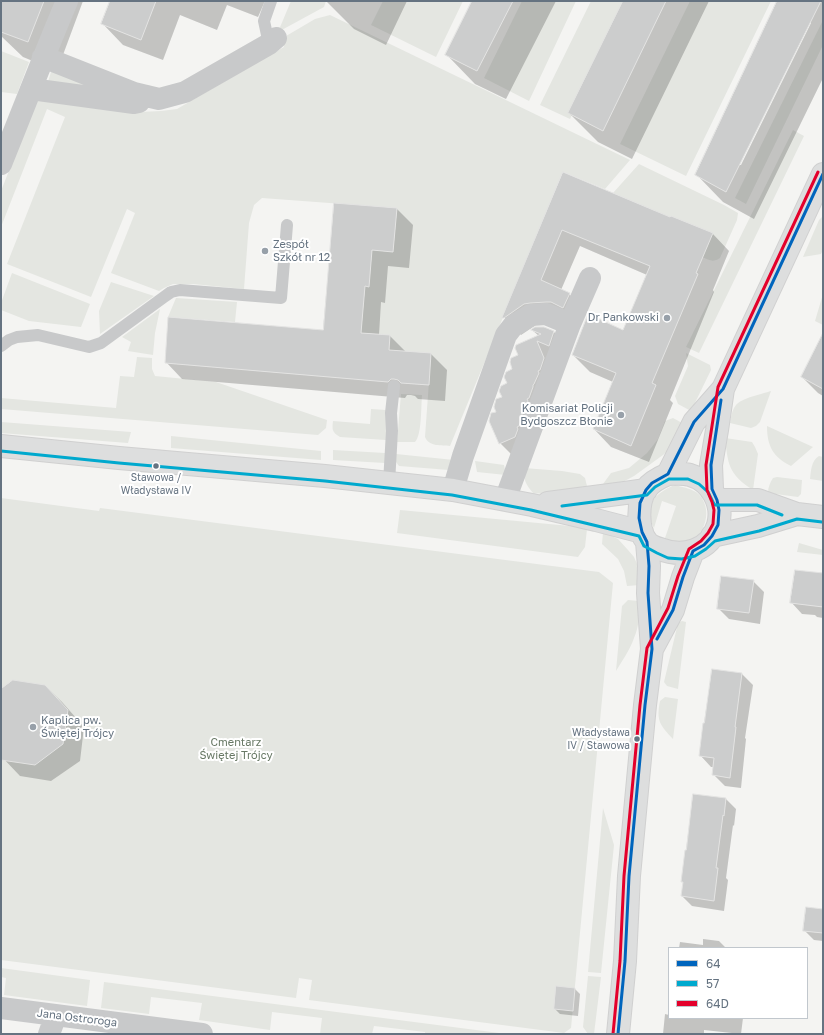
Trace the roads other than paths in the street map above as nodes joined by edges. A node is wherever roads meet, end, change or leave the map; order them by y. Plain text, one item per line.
1 (67, 1) edge
2 (271, 1) edge
3 (273, 41) joint
4 (43, 57) junction
5 (32, 89) junction
6 (159, 99) junction
7 (1, 164) edge
8 (823, 174) edge
9 (287, 225) dead end
10 (590, 278) dead end
11 (570, 324) junction
12 (1, 346) edge
13 (394, 386) dead end
14 (723, 389) junction
15 (1, 446) edge
16 (668, 474) junction
17 (389, 483) junction
18 (453, 490) junction
19 (646, 490) junction
20 (714, 495) junction
21 (505, 500) junction
22 (532, 505) junction
23 (797, 514) junction
24 (823, 517) edge
25 (712, 536) junction
26 (644, 537) junction
27 (694, 551) junction
28 (652, 649) junction
29 (1, 1008) edge
30 (52, 1025) edge
31 (202, 1034) edge
32 (618, 1034) edge

1 - 4 street
2 - 3 lane
3 - 6 street
4 - 5 street
4 - 6 street
5 - 6 street
5 - 7 street
8 - 14 street
9 - 12 lane
10 - 11 street
11 - 18 street
11 - 21 street
13 - 17 lane
14 - 16 street
14 - 20 street
15 - 17 street
16 - 19 street
16 - 20 street
17 - 18 street
18 - 21 street
19 - 22 street
19 - 26 street
20 - 23 street
20 - 25 street
21 - 22 street
22 - 26 street
23 - 24 street
23 - 25 street
25 - 27 street
26 - 27 street
26 - 28 street
27 - 28 street
28 - 32 street
29 - 30 street, Jana Ostroroga
30 - 31 street, Jana Ostroroga

